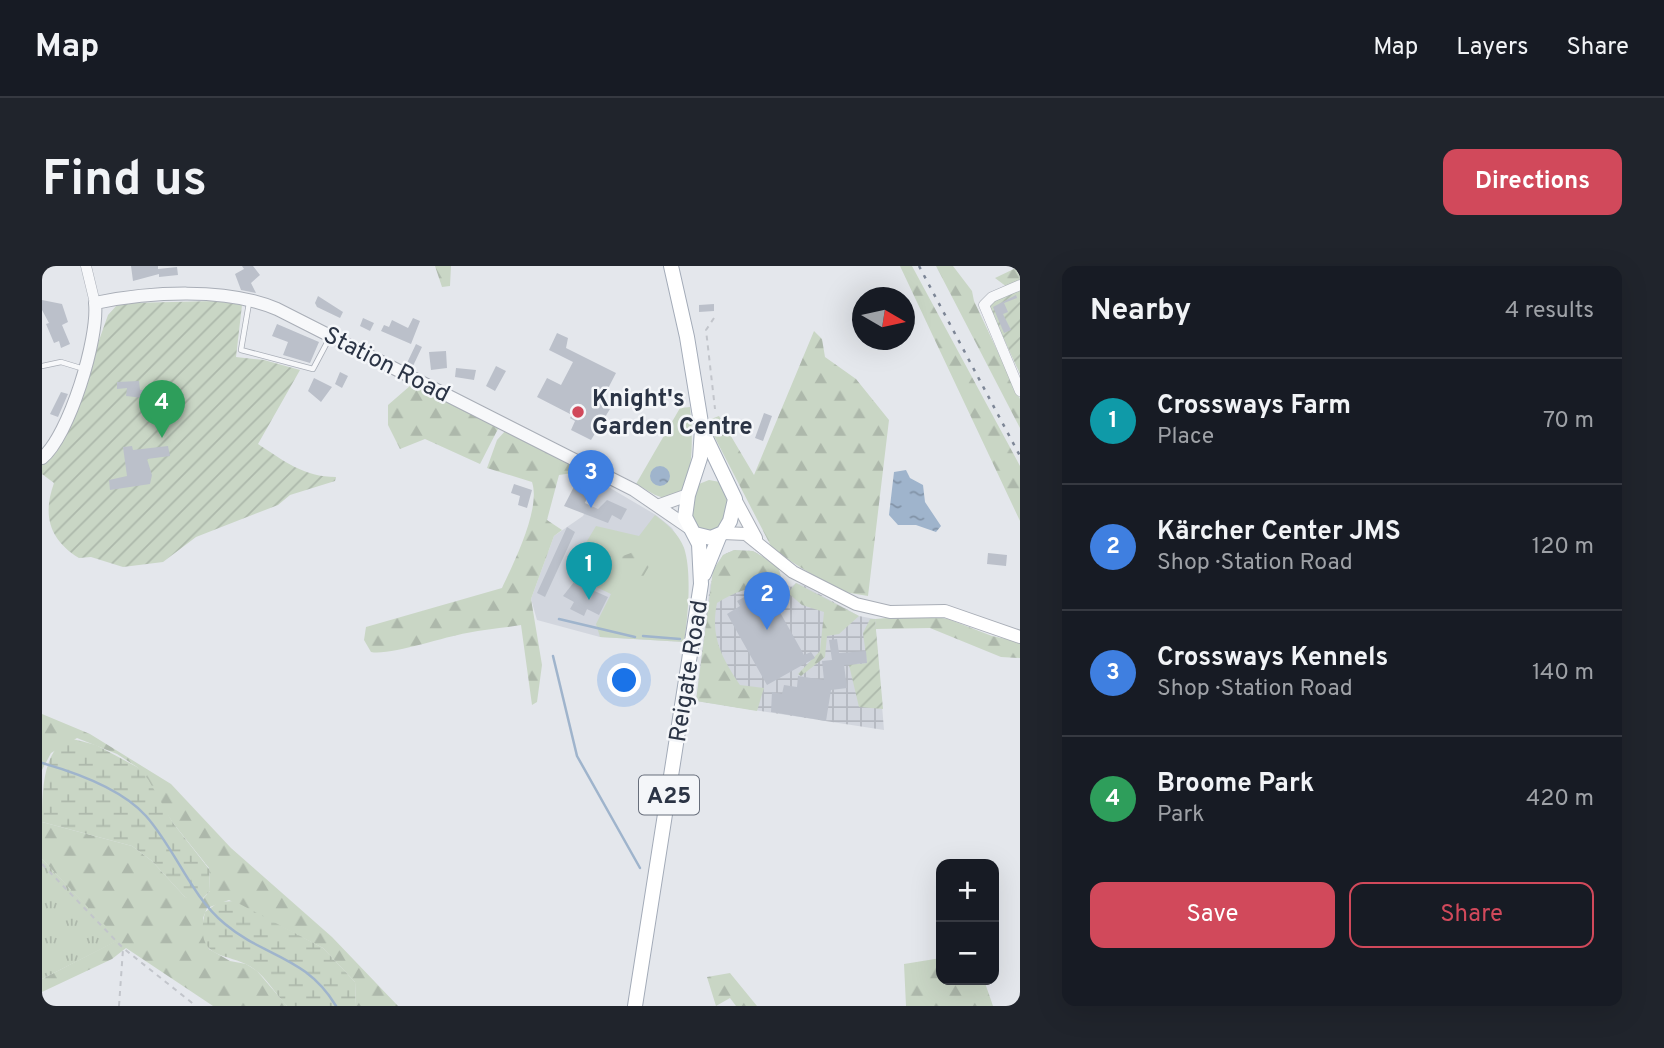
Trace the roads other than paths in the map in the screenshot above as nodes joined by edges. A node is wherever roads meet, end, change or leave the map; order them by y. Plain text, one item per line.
1 (86, 266) edge
2 (671, 266) edge
3 (1020, 285) edge
4 (250, 299) junction
5 (95, 303) junction
6 (331, 335) junction
7 (42, 366) edge
8 (85, 369) junction
9 (1020, 391) edge
10 (702, 429) junction
11 (42, 458) edge
12 (694, 478) junction
13 (726, 479) junction
14 (688, 495) junction
15 (735, 499) junction
16 (660, 505) junction
17 (691, 530) junction
18 (721, 535) junction
19 (760, 543) junction
20 (701, 584) junction
21 (1020, 637) edge
22 (635, 1006) edge

1 - 5 street
2 - 10 main road
3 - 9 street
4 - 5 street, Station Road
4 - 6 street, Station Road
4 - 6 lane
5 - 8 street
6 - 16 street, Station Road
7 - 8 lane
8 - 11 street
10 - 12 main road
10 - 13 main road
12 - 13 main road
12 - 14 main road
13 - 15 main road
14 - 16 street
14 - 17 main road
15 - 18 main road
15 - 19 main road
16 - 17 street, Station Road
17 - 18 main road
17 - 20 main road, Reigate Road / A25
18 - 19 main road
18 - 20 main road, Reigate Road / A25
19 - 21 main road
20 - 22 main road, Reigate Road / A25

